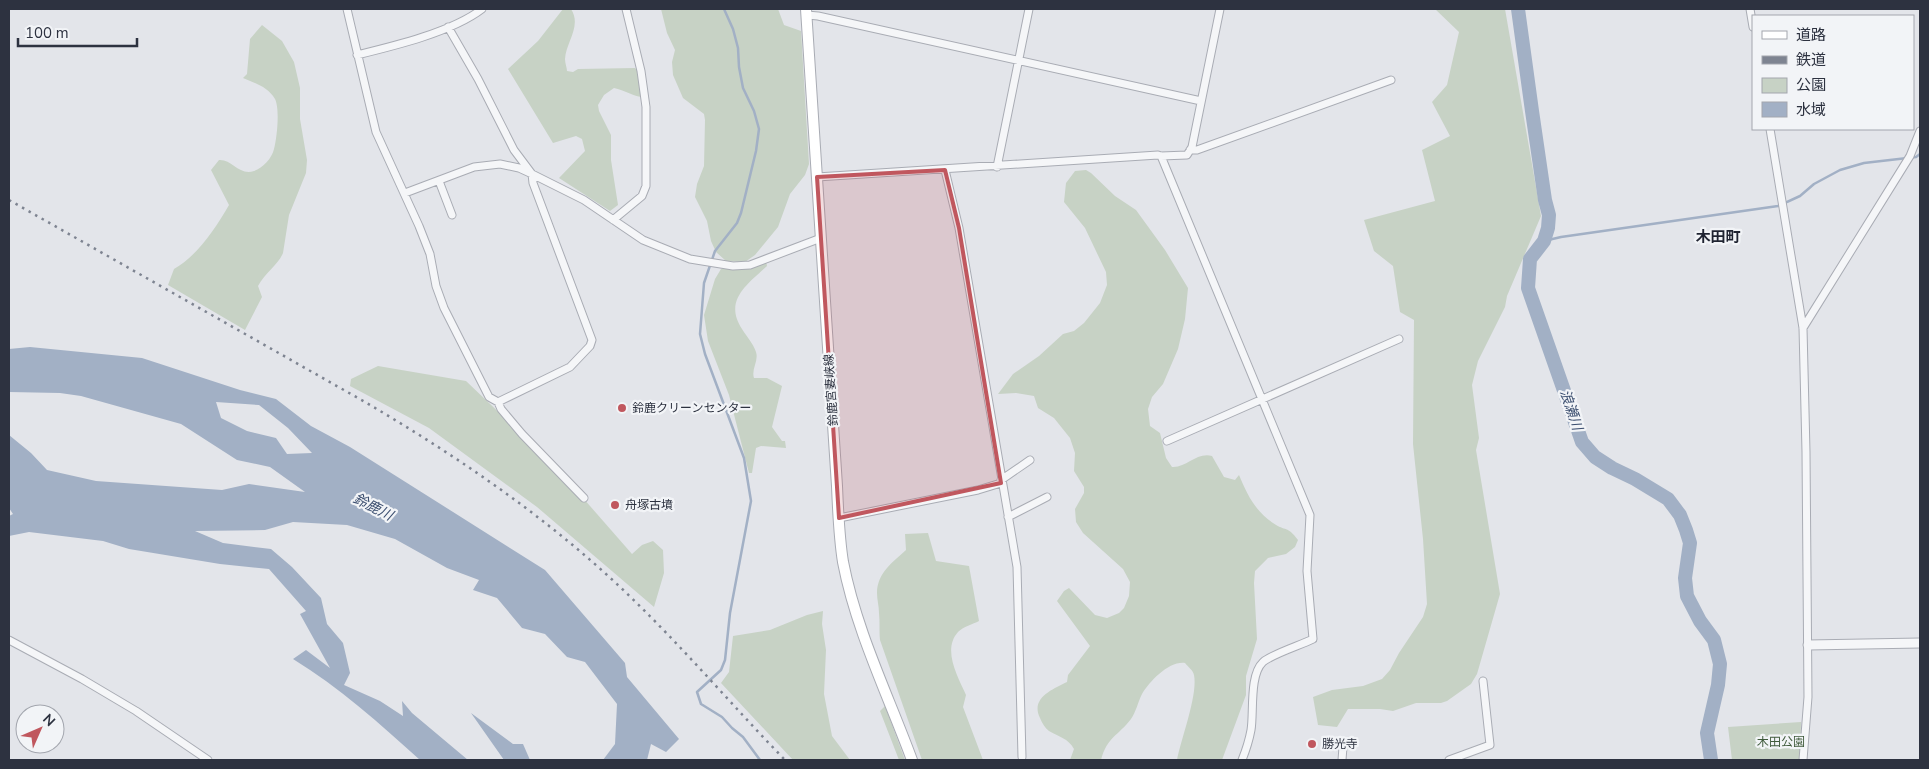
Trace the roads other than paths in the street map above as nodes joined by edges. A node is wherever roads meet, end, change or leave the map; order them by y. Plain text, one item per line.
1 (347, 9) edge
2 (482, 9) edge
3 (626, 9) edge
4 (1029, 9) edge
5 (1220, 9) edge
6 (806, 12) edge
7 (448, 27) junction
8 (357, 55) junction
9 (1019, 61) junction
10 (1391, 80) dead end
11 (1201, 101) junction
12 (1770, 130) edge
13 (1920, 131) edge
14 (1190, 150) junction
15 (1161, 156) junction
16 (997, 167) junction
17 (945, 170) junction
18 (532, 174) junction
19 (817, 177) junction
20 (439, 181) junction
21 (405, 193) junction
22 (452, 215) dead end
23 (613, 220) junction
24 (821, 238) junction
25 (1803, 328) junction
26 (1399, 339) dead end
27 (1261, 399) junction
28 (498, 402) junction
29 (1167, 441) dead end
30 (1030, 460) dead end
31 (1001, 482) junction
32 (1047, 497) dead end
33 (584, 498) dead end
34 (1008, 516) junction
35 (839, 518) junction
36 (9, 640) edge
37 (1920, 643) edge
38 (1808, 645) junction
39 (1483, 681) dead end
40 (1343, 747) dead end
41 (1022, 757) dead end
42 (208, 760) edge
43 (912, 760) edge
44 (1242, 760) edge
45 (1342, 760) edge
46 (1449, 760) edge
47 (1803, 760) edge

1 - 8 street
2 - 7 street
3 - 23 street
4 - 9 street
5 - 11 street
6 - 9 street
6 - 19 main road, 鈴鹿宮妻峡線
7 - 8 street
7 - 18 street
8 - 21 street
9 - 11 street
9 - 16 street
10 - 14 street
11 - 14 street
12 - 25 street
13 - 25 street
14 - 15 street
15 - 16 street
15 - 27 street
16 - 17 street
17 - 19 street
17 - 31 street
18 - 20 street
18 - 23 street
18 - 28 street
19 - 24 main road, 鈴鹿宮妻峡線
20 - 21 street
20 - 22 street
21 - 28 street
23 - 24 street
24 - 35 main road, 鈴鹿宮妻峡線
25 - 38 street
26 - 27 street
27 - 29 street
27 - 44 street
28 - 33 street
30 - 31 street
31 - 34 street
31 - 35 street
32 - 34 street
34 - 41 street
35 - 43 main road, 鈴鹿宮妻峡線
36 - 42 street
37 - 38 street
38 - 47 street
39 - 46 street
40 - 45 street

